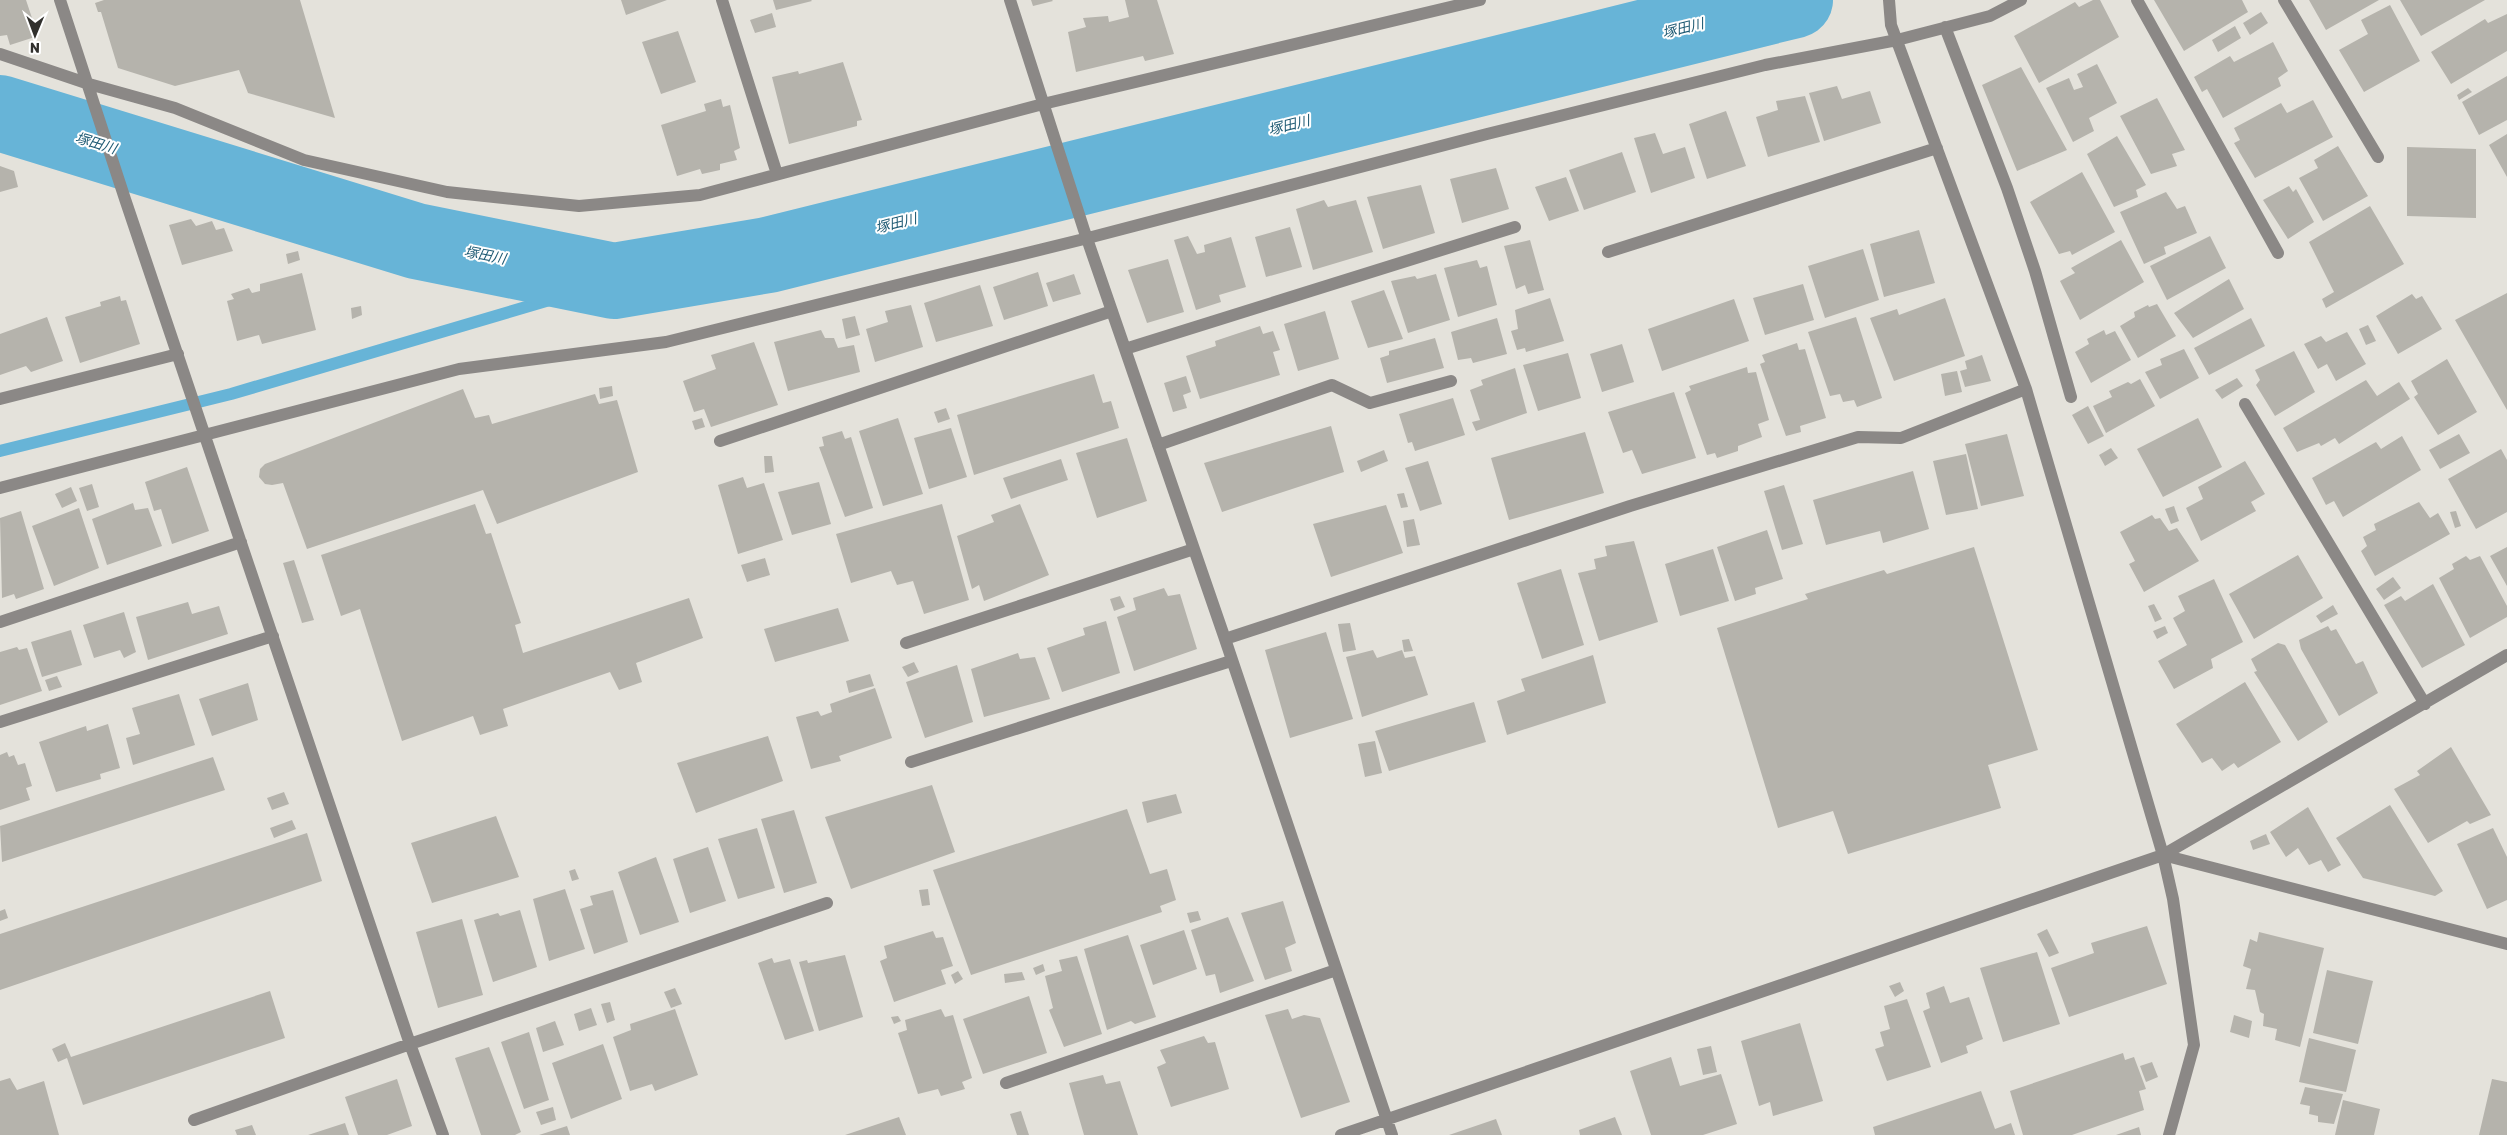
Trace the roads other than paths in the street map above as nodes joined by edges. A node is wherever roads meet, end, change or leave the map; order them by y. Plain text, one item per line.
1 (60, 0) edge
2 (722, 0) edge
3 (1010, 0) edge
4 (1480, 0) edge
5 (1889, 0) edge
6 (2021, 0) edge
7 (2137, 0) edge
8 (2284, 0) edge
9 (1428, 6) edge
10 (1946, 27) junction
11 (1897, 40) junction
12 (0, 54) edge
13 (89, 84) junction
14 (1043, 104) junction
15 (1937, 148) junction
16 (2378, 157) dead end
17 (777, 174) junction
18 (1515, 227) dead end
19 (1086, 234) junction
20 (1608, 252) dead end
21 (2278, 253) dead end
22 (1112, 311) junction
23 (1125, 349) junction
24 (178, 354) junction
25 (1451, 381) dead end
26 (2026, 388) junction
27 (2071, 397) dead end
28 (0, 399) edge
29 (2245, 404) dead end
30 (205, 434) junction
31 (720, 441) dead end
32 (1158, 445) junction
33 (0, 488) edge
34 (241, 542) junction
35 (1194, 549) junction
36 (0, 622) edge
37 (273, 636) junction
38 (1225, 638) junction
39 (906, 643) dead end
40 (2507, 655) edge
41 (1231, 661) junction
42 (2425, 704) junction
43 (0, 722) edge
44 (911, 762) dead end
45 (2163, 855) junction
46 (827, 902) dead end
47 (2507, 944) edge
48 (1336, 970) junction
49 (410, 1044) junction
50 (1006, 1083) dead end
51 (194, 1120) dead end
52 (1386, 1120) junction
53 (443, 1135) edge
54 (1341, 1135) edge
55 (1392, 1135) edge
56 (2169, 1135) edge

1 - 13 street
2 - 17 street
3 - 14 street
4 - 9 street
5 - 11 street
6 - 10 street
7 - 21 street
8 - 16 street
9 - 14 street
10 - 11 street
10 - 27 street
11 - 15 street
11 - 19 street
12 - 13 street
13 - 17 street
13 - 24 street
14 - 17 street
14 - 19 street
15 - 20 street
15 - 26 street
18 - 23 street
19 - 22 street
19 - 30 street
22 - 23 street
22 - 31 street
23 - 32 street
24 - 28 street
24 - 30 street
25 - 32 street
26 - 38 street
26 - 45 street
29 - 42 street
30 - 33 street
30 - 34 street
32 - 35 street
34 - 36 street
34 - 37 street
35 - 38 street
35 - 39 street
37 - 43 street
37 - 49 street
38 - 41 street
40 - 42 street
41 - 44 street
41 - 48 street
42 - 45 street
45 - 47 street
45 - 52 street
45 - 56 street
46 - 49 street
48 - 50 street
48 - 52 street
49 - 51 street
49 - 53 street
52 - 54 street
52 - 55 street

